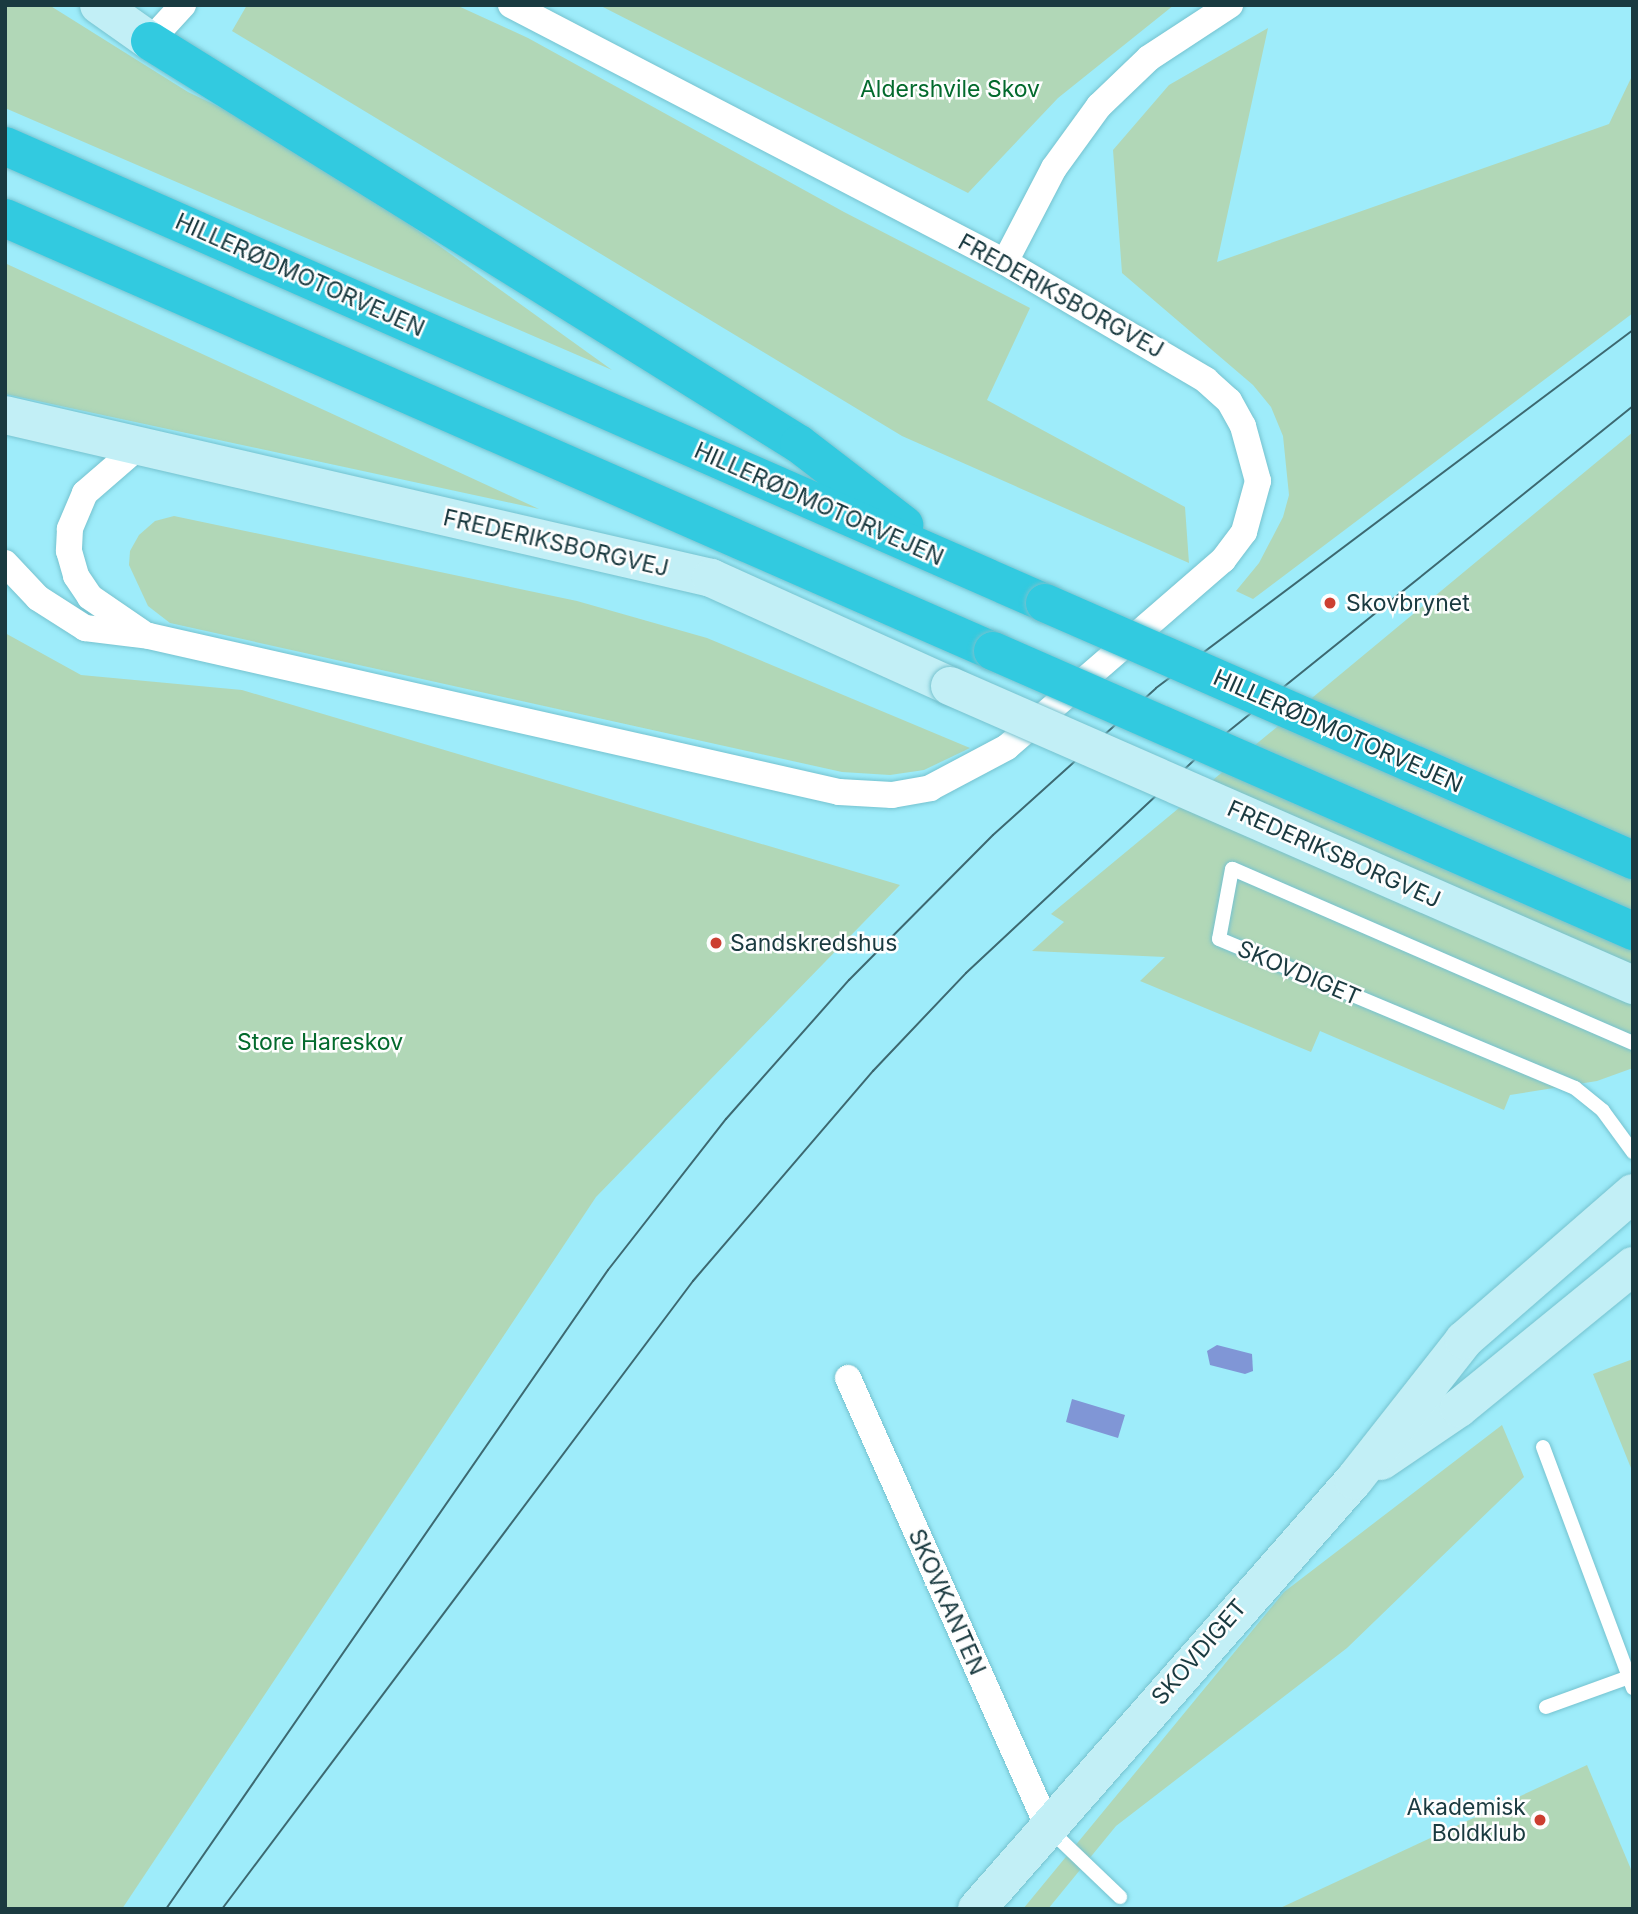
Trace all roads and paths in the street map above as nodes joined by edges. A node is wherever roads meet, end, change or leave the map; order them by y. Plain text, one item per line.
1 (99, 5) edge
2 (183, 5) edge
3 (511, 5) edge
4 (1230, 5) edge
5 (150, 41) junction
6 (5, 146) edge
7 (5, 218) edge
8 (1005, 262) junction
9 (5, 415) edge
10 (137, 448) junction
11 (5, 563) edge
12 (953, 563) junction
13 (149, 636) junction
14 (1633, 860) edge
15 (1633, 931) edge
16 (1633, 985) edge
17 (1633, 1043) edge
18 (1633, 1152) edge
19 (1633, 1194) edge
20 (1633, 1266) edge
21 (848, 1378) dead end
22 (1543, 1447) dead end
23 (1354, 1480) junction
24 (1631, 1682) edge
25 (1546, 1707) dead end
26 (1046, 1826) junction
27 (1120, 1897) dead end
28 (977, 1909) edge

1 - 5 street
2 - 5 street
3 - 8 street, FREDERIKSBORGVEJ
4 - 8 street
5 - 12 highway
6 - 12 highway, HILLERØDMOTORVEJEN
7 - 15 highway, bridge
8 - 13 street, FREDERIKSBORGVEJ
9 - 10 street, FREDERIKSBORGVEJ
10 - 13 street, FREDERIKSBORGVEJ
10 - 16 street, FREDERIKSBORGVEJ, bridge
11 - 13 street, FREDERIKSBORGVEJ
12 - 14 highway, HILLERØDMOTORVEJEN, bridge
17 - 18 lane, SKOVDIGET
19 - 23 street, SKOVDIGET
20 - 23 street, SKOVDIGET
21 - 26 street, SKOVKANTEN
22 - 24 lane
23 - 26 street, SKOVDIGET
24 - 25 lane
26 - 27 lane
26 - 28 street, SKOVDIGET

